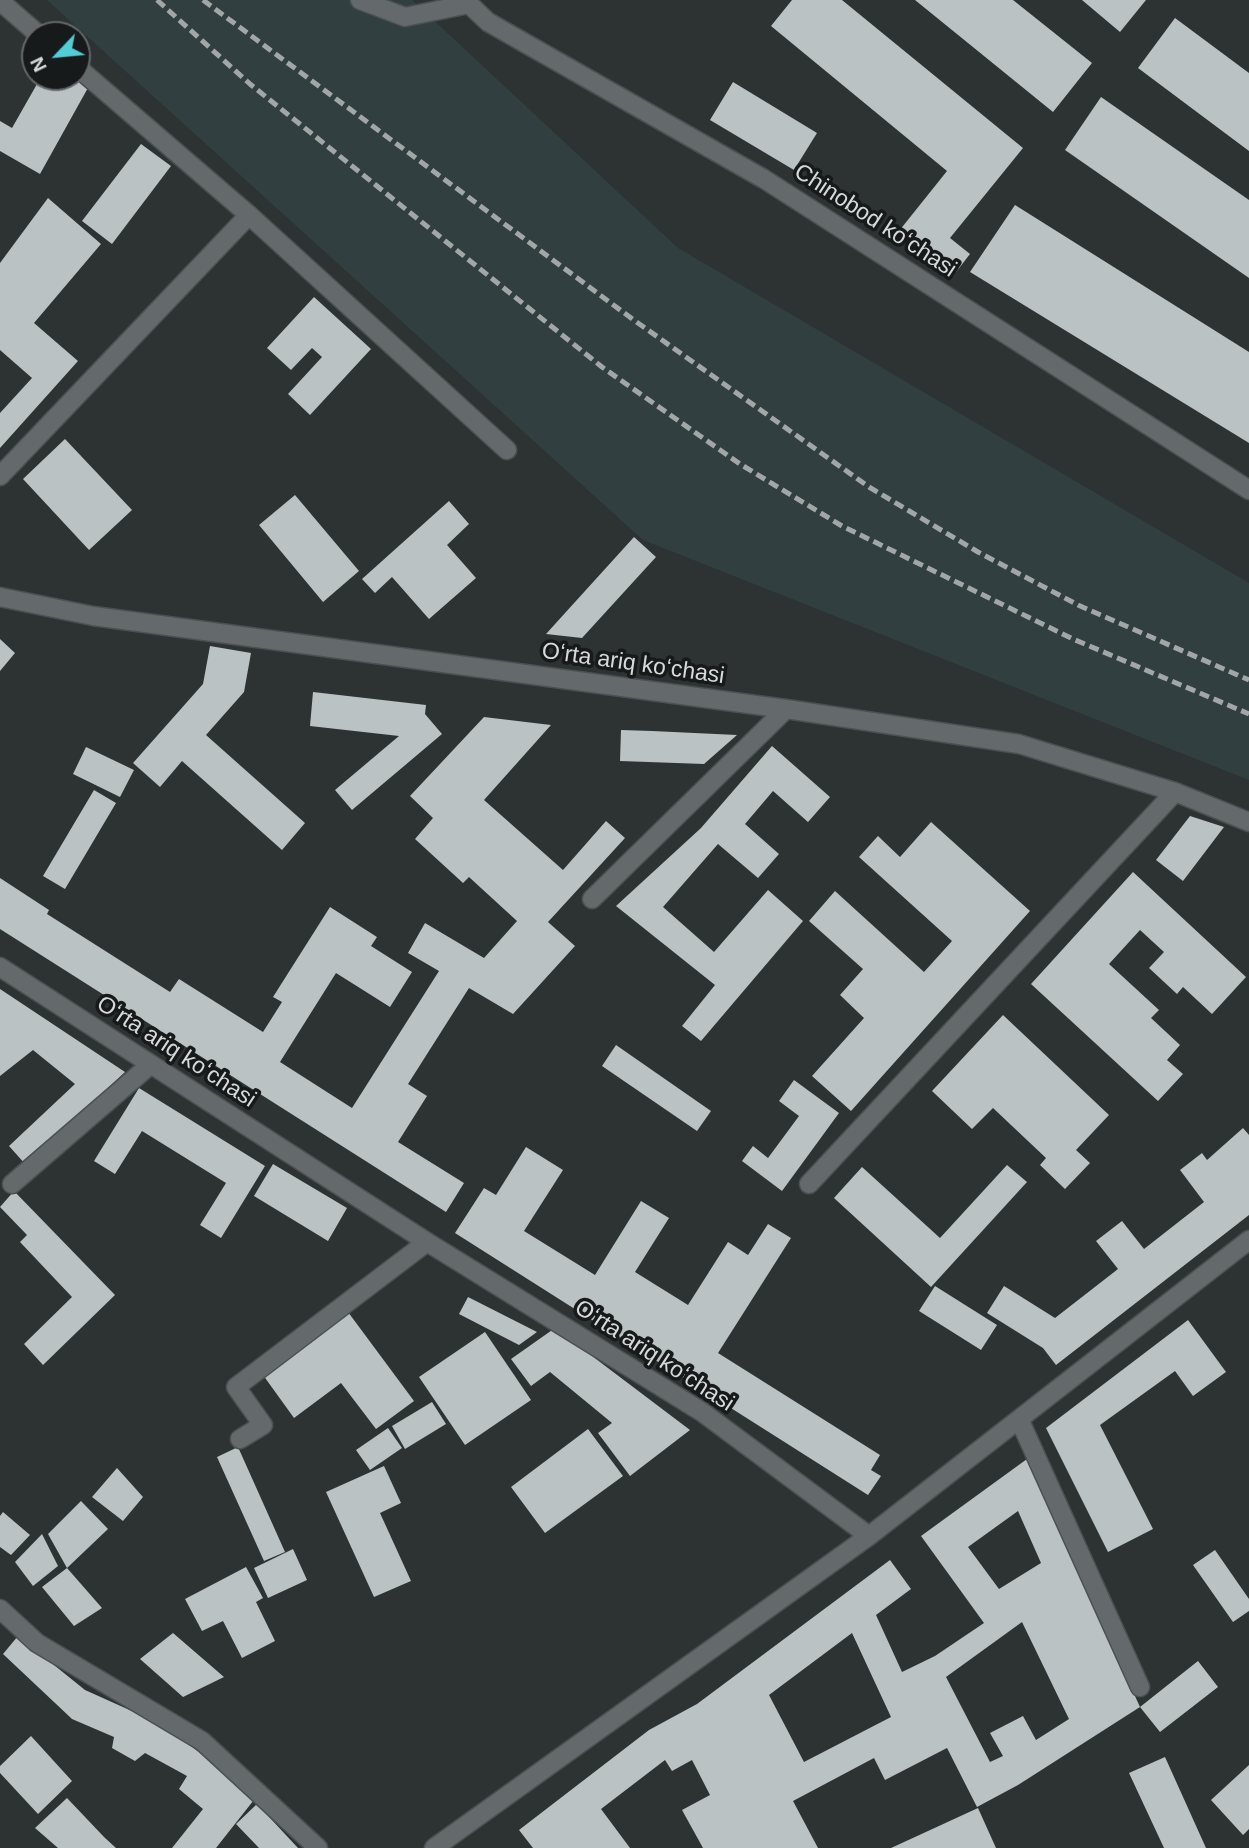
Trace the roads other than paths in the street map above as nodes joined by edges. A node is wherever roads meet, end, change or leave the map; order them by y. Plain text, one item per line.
1 (360, 0) edge
2 (0, 1) edge
3 (468, 2) edge
4 (23, 21) edge
5 (91, 79) edge
6 (249, 215) junction
7 (507, 450) dead end
8 (0, 476) edge
9 (1249, 490) edge
10 (0, 597) edge
11 (786, 709) junction
12 (1175, 792) junction
13 (1249, 822) edge
14 (592, 899) dead end
15 (0, 967) edge
16 (150, 1066) junction
17 (12, 1184) dead end
18 (809, 1184) dead end
19 (1249, 1240) edge
20 (427, 1242) junction
21 (1020, 1421) junction
22 (240, 1439) dead end
23 (869, 1536) junction
24 (0, 1609) edge
25 (1140, 1688) dead end
26 (318, 1848) edge
27 (434, 1848) edge

1 - 3 street
2 - 4 street
3 - 9 street, Chinobod koʻchasi
5 - 6 street
6 - 7 street
6 - 8 street
10 - 11 street, Oʻrta ariq koʻchasi
11 - 12 street, Oʻrta ariq koʻchasi
11 - 14 street
12 - 13 street, Oʻrta ariq koʻchasi
12 - 18 street
15 - 16 street, Oʻrta ariq koʻchasi
16 - 17 street
16 - 20 street, Oʻrta ariq koʻchasi
19 - 21 street
20 - 22 street
20 - 23 street, Oʻrta ariq koʻchasi
21 - 23 street
21 - 25 street
23 - 27 street
24 - 26 street

